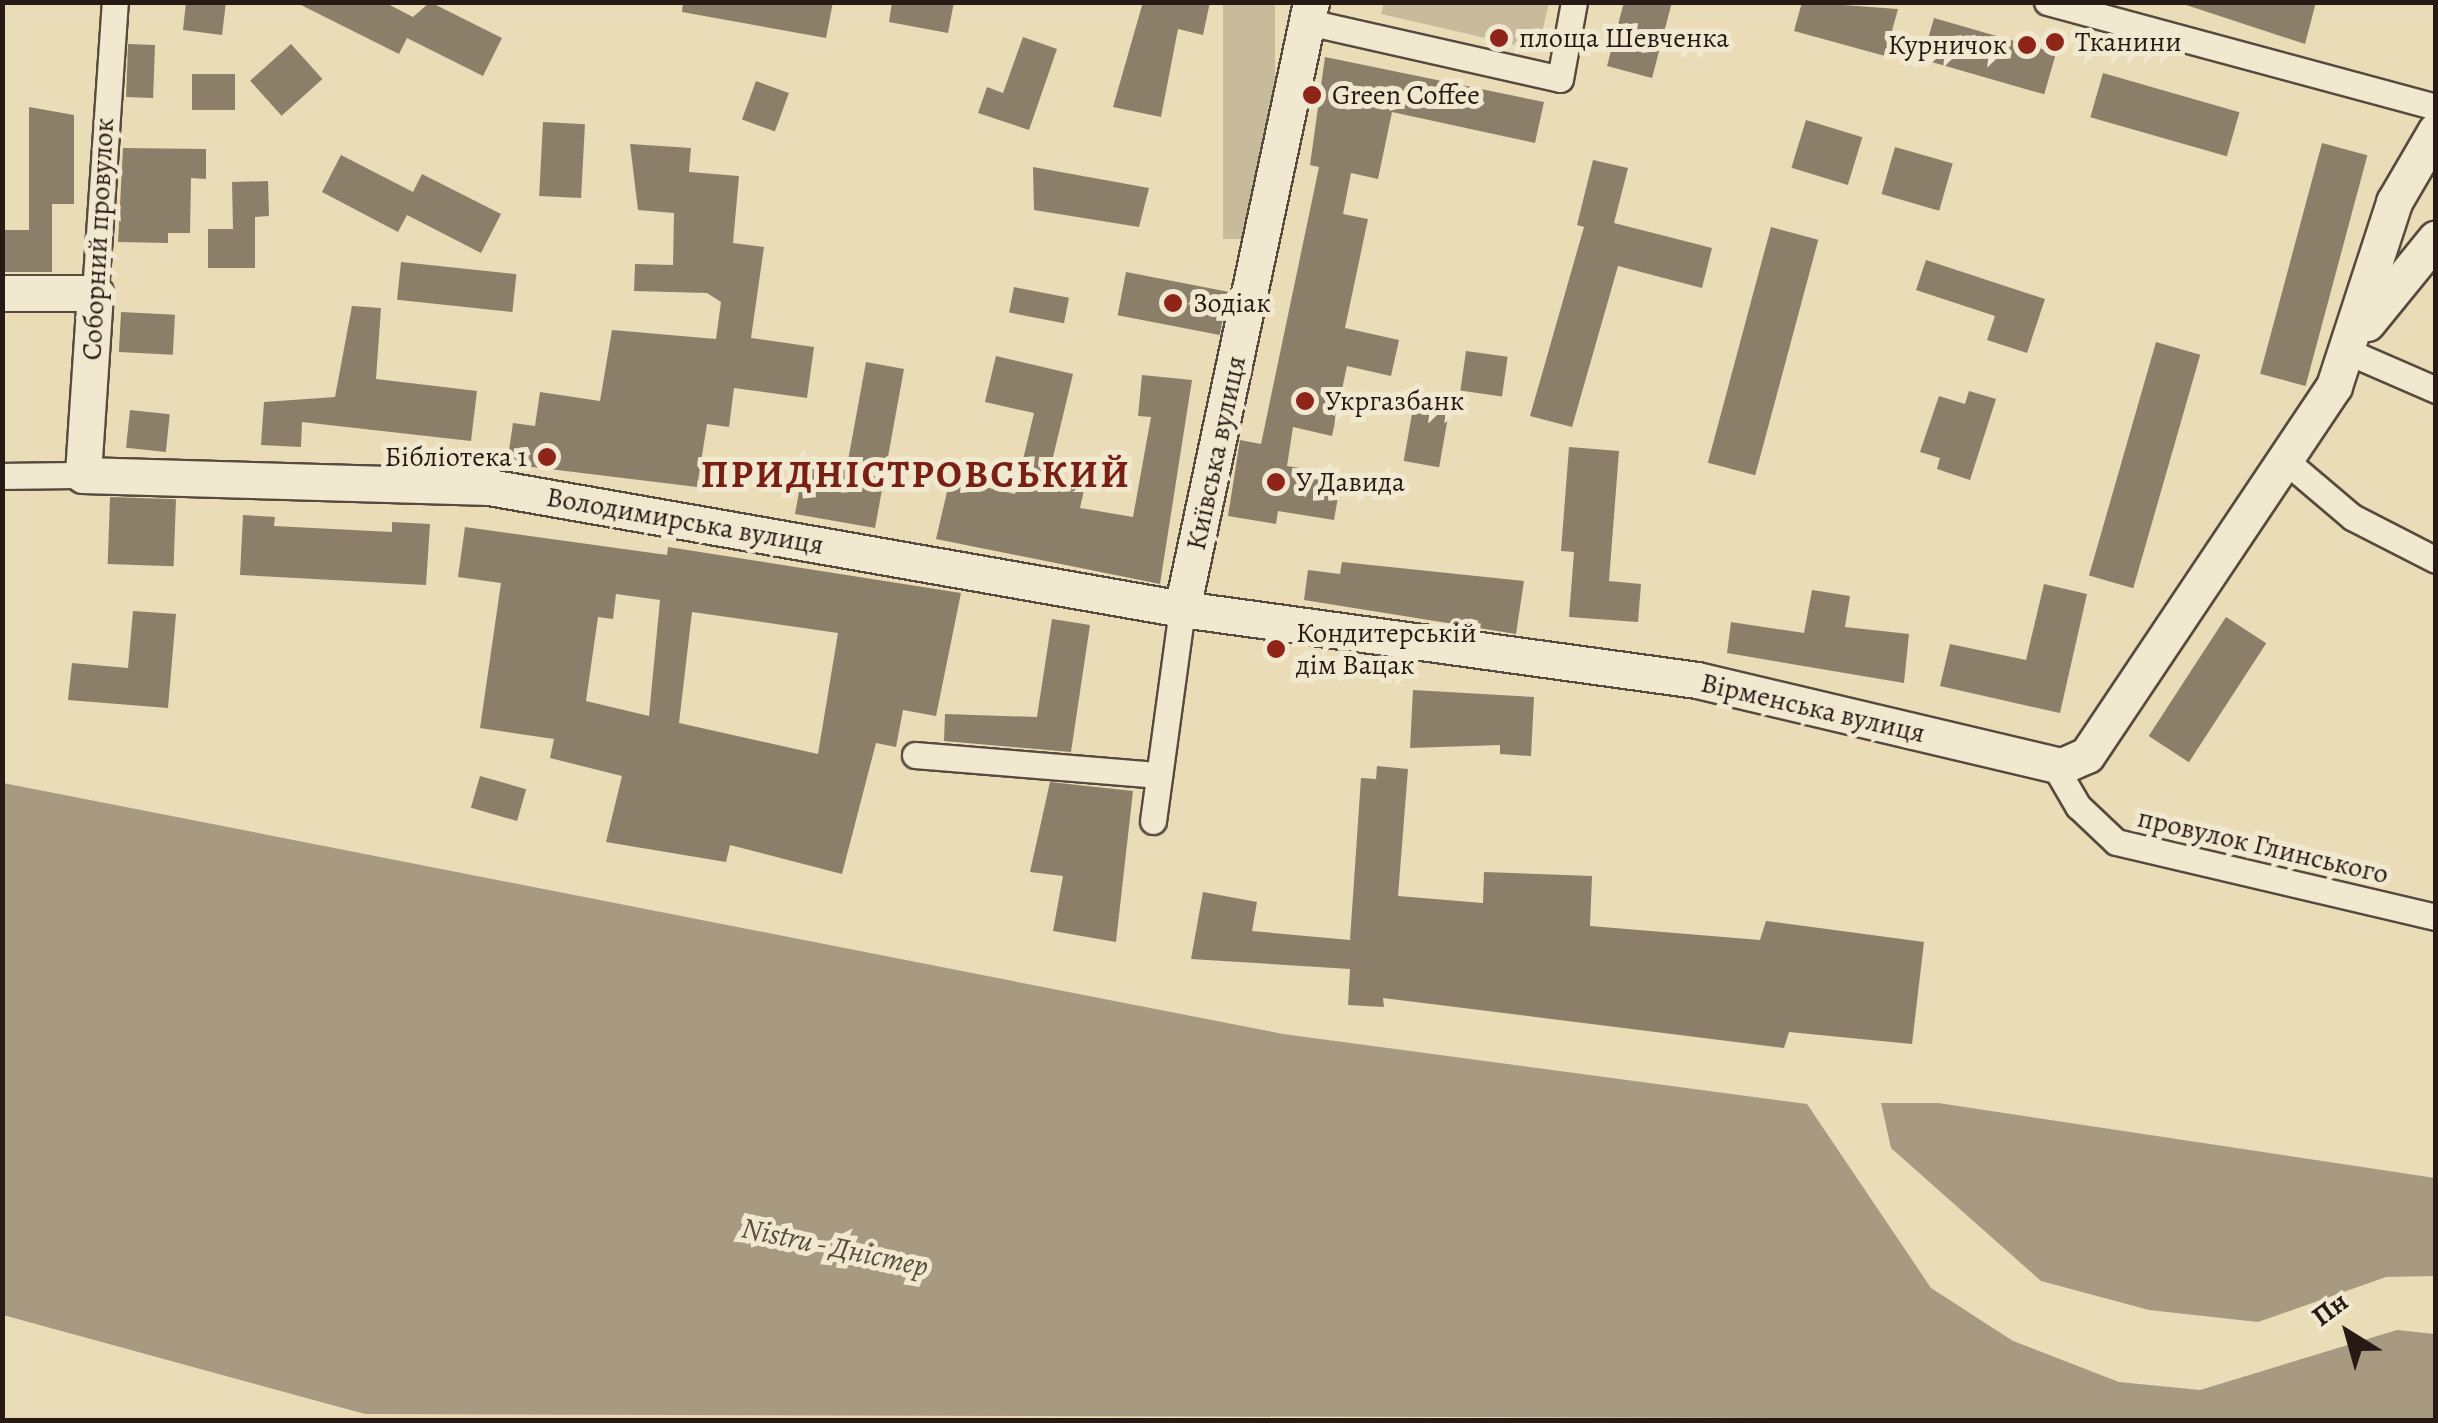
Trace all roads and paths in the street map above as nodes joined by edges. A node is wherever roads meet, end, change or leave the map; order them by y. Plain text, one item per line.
1 (115, 2) edge
2 (1574, 2) edge
3 (2047, 2) edge
4 (1309, 12) edge
5 (2436, 107) edge
6 (2436, 130) edge
7 (2436, 238) edge
8 (2, 294) edge
9 (95, 294) junction
10 (2354, 344) junction
11 (2436, 390) edge
12 (2286, 462) junction
13 (83, 475) junction
14 (2, 476) edge
15 (2436, 560) edge
16 (1182, 609) junction
17 (915, 755) dead end
18 (2054, 765) junction
19 (1159, 775) junction
20 (1153, 821) dead end
21 (2436, 917) edge

1 - 9 street, Соборний провулок
2 - 4 street
3 - 5 street
4 - 16 main road, Київська вулиця
6 - 10 main road
7 - 10 main road
8 - 9 main road
9 - 13 main road, Соборний провулок
10 - 11 street
10 - 12 main road
12 - 15 street
12 - 18 main road
13 - 14 street, Володимирська вулиця
13 - 16 main road, Володимирська вулиця
16 - 18 main road, Вірменська вулиця
16 - 19 street
17 - 19 street
18 - 21 street, провулок Глинського
19 - 20 street

